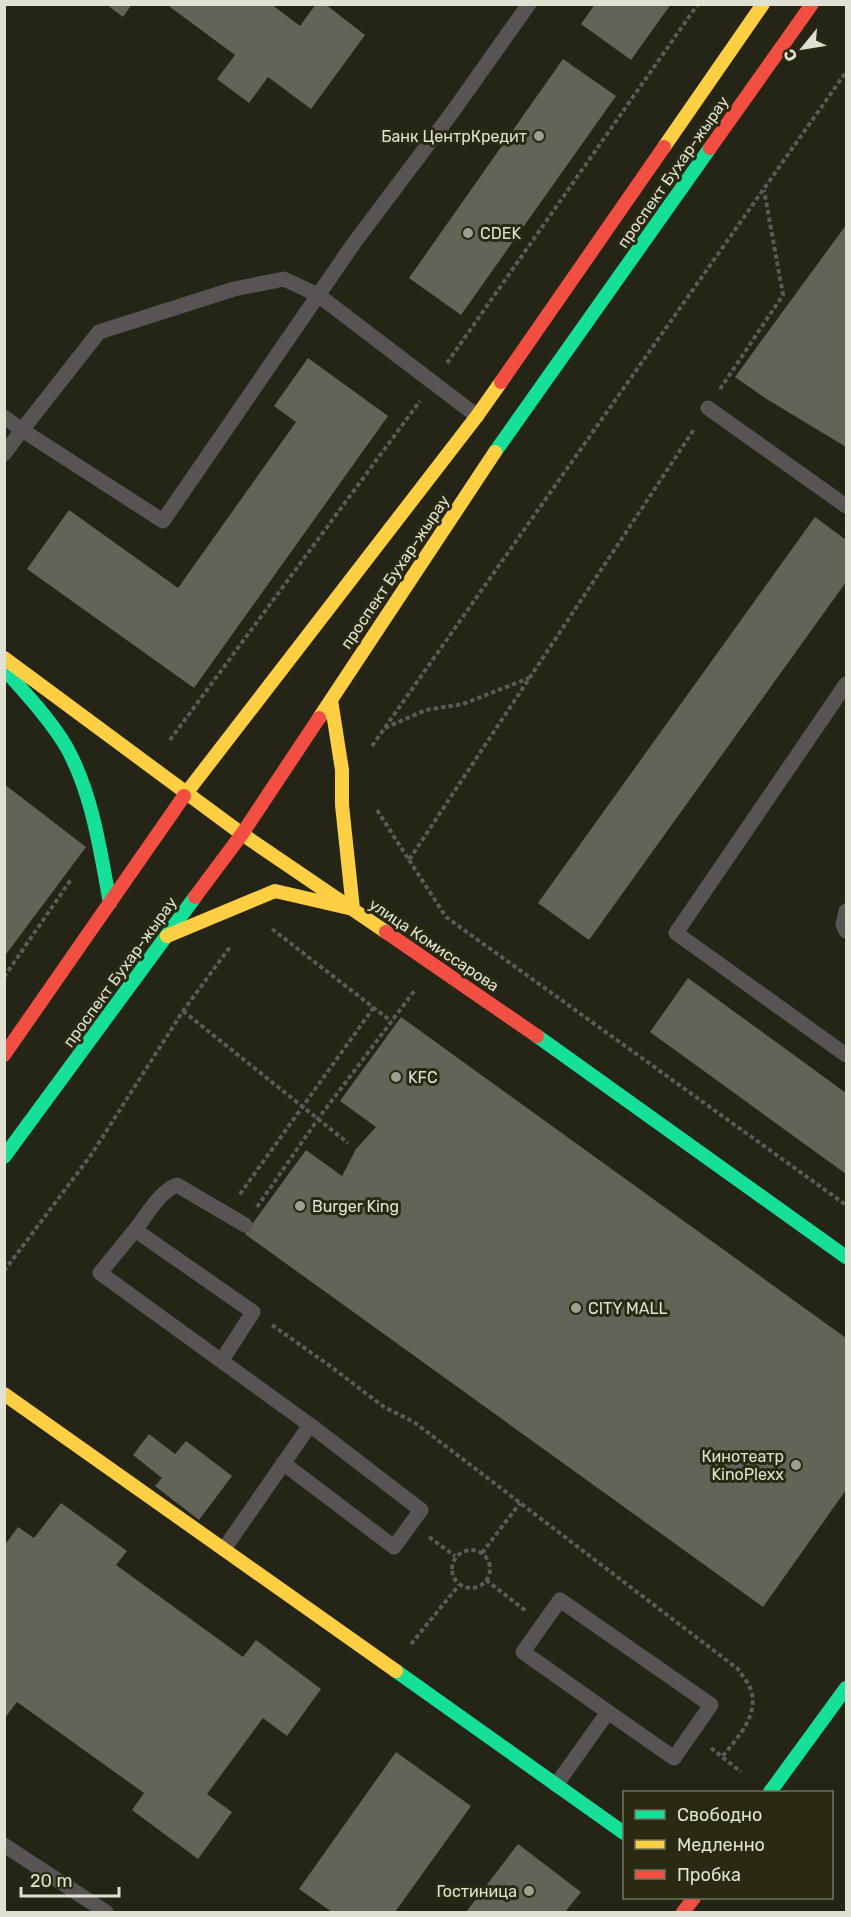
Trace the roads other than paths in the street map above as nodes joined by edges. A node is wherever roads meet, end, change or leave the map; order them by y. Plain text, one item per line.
1 (529, 4) edge
2 (762, 4) edge
3 (812, 4) edge
4 (318, 295) junction
5 (708, 408) road end
6 (477, 416) junction
7 (4, 417) edge
8 (22, 430) junction
9 (4, 454) edge
10 (846, 506) edge
11 (4, 658) edge
12 (4, 669) edge
13 (846, 684) edge
14 (330, 700) junction
15 (187, 792) junction
16 (242, 834) junction
17 (110, 903) junction
18 (353, 909) junction
19 (846, 911) edge
20 (846, 931) edge
21 (167, 936) junction
22 (846, 1054) edge
23 (4, 1055) edge
24 (4, 1157) edge
25 (245, 1225) road end
26 (135, 1230) junction
27 (846, 1257) edge
28 (222, 1360) junction
29 (4, 1394) edge
30 (310, 1425) junction
31 (283, 1463) junction
32 (224, 1549) junction
33 (846, 1688) edge
34 (608, 1712) junction
35 (556, 1785) junction
36 (771, 1791) edge
37 (623, 1832) edge
38 (4, 1845) edge
39 (693, 1899) edge
40 (106, 1912) edge
41 (683, 1912) edge

1 - 4 lane
2 - 6 main road, проспект Бухар-жырау
3 - 14 main road, проспект Бухар-жырау
4 - 6 lane
4 - 8 lane
4 - 8 lane
5 - 10 lane
6 - 15 main road, проспект Бухар-жырау
7 - 8 lane
8 - 9 lane
11 - 15 main road, улица Комиссарова
12 - 17 main road
13 - 22 lane
14 - 16 main road, проспект Бухар-жырау
14 - 18 main road
15 - 16 main road, улица Комиссарова
15 - 17 main road, проспект Бухар-жырау
16 - 18 main road, улица Комиссарова
16 - 21 main road, проспект Бухар-жырау
17 - 23 main road, проспект Бухар-жырау
18 - 21 main road
18 - 27 main road, улица Комиссарова
19 - 20 lane
21 - 24 main road, проспект Бухар-жырау
25 - 26 lane
26 - 28 lane
26 - 28 lane
28 - 30 lane
29 - 32 main road
30 - 31 lane
30 - 31 lane
31 - 32 lane
32 - 35 main road
33 - 36 main road
34 - 34 lane
34 - 35 lane
35 - 37 main road
38 - 40 lane
39 - 41 main road

